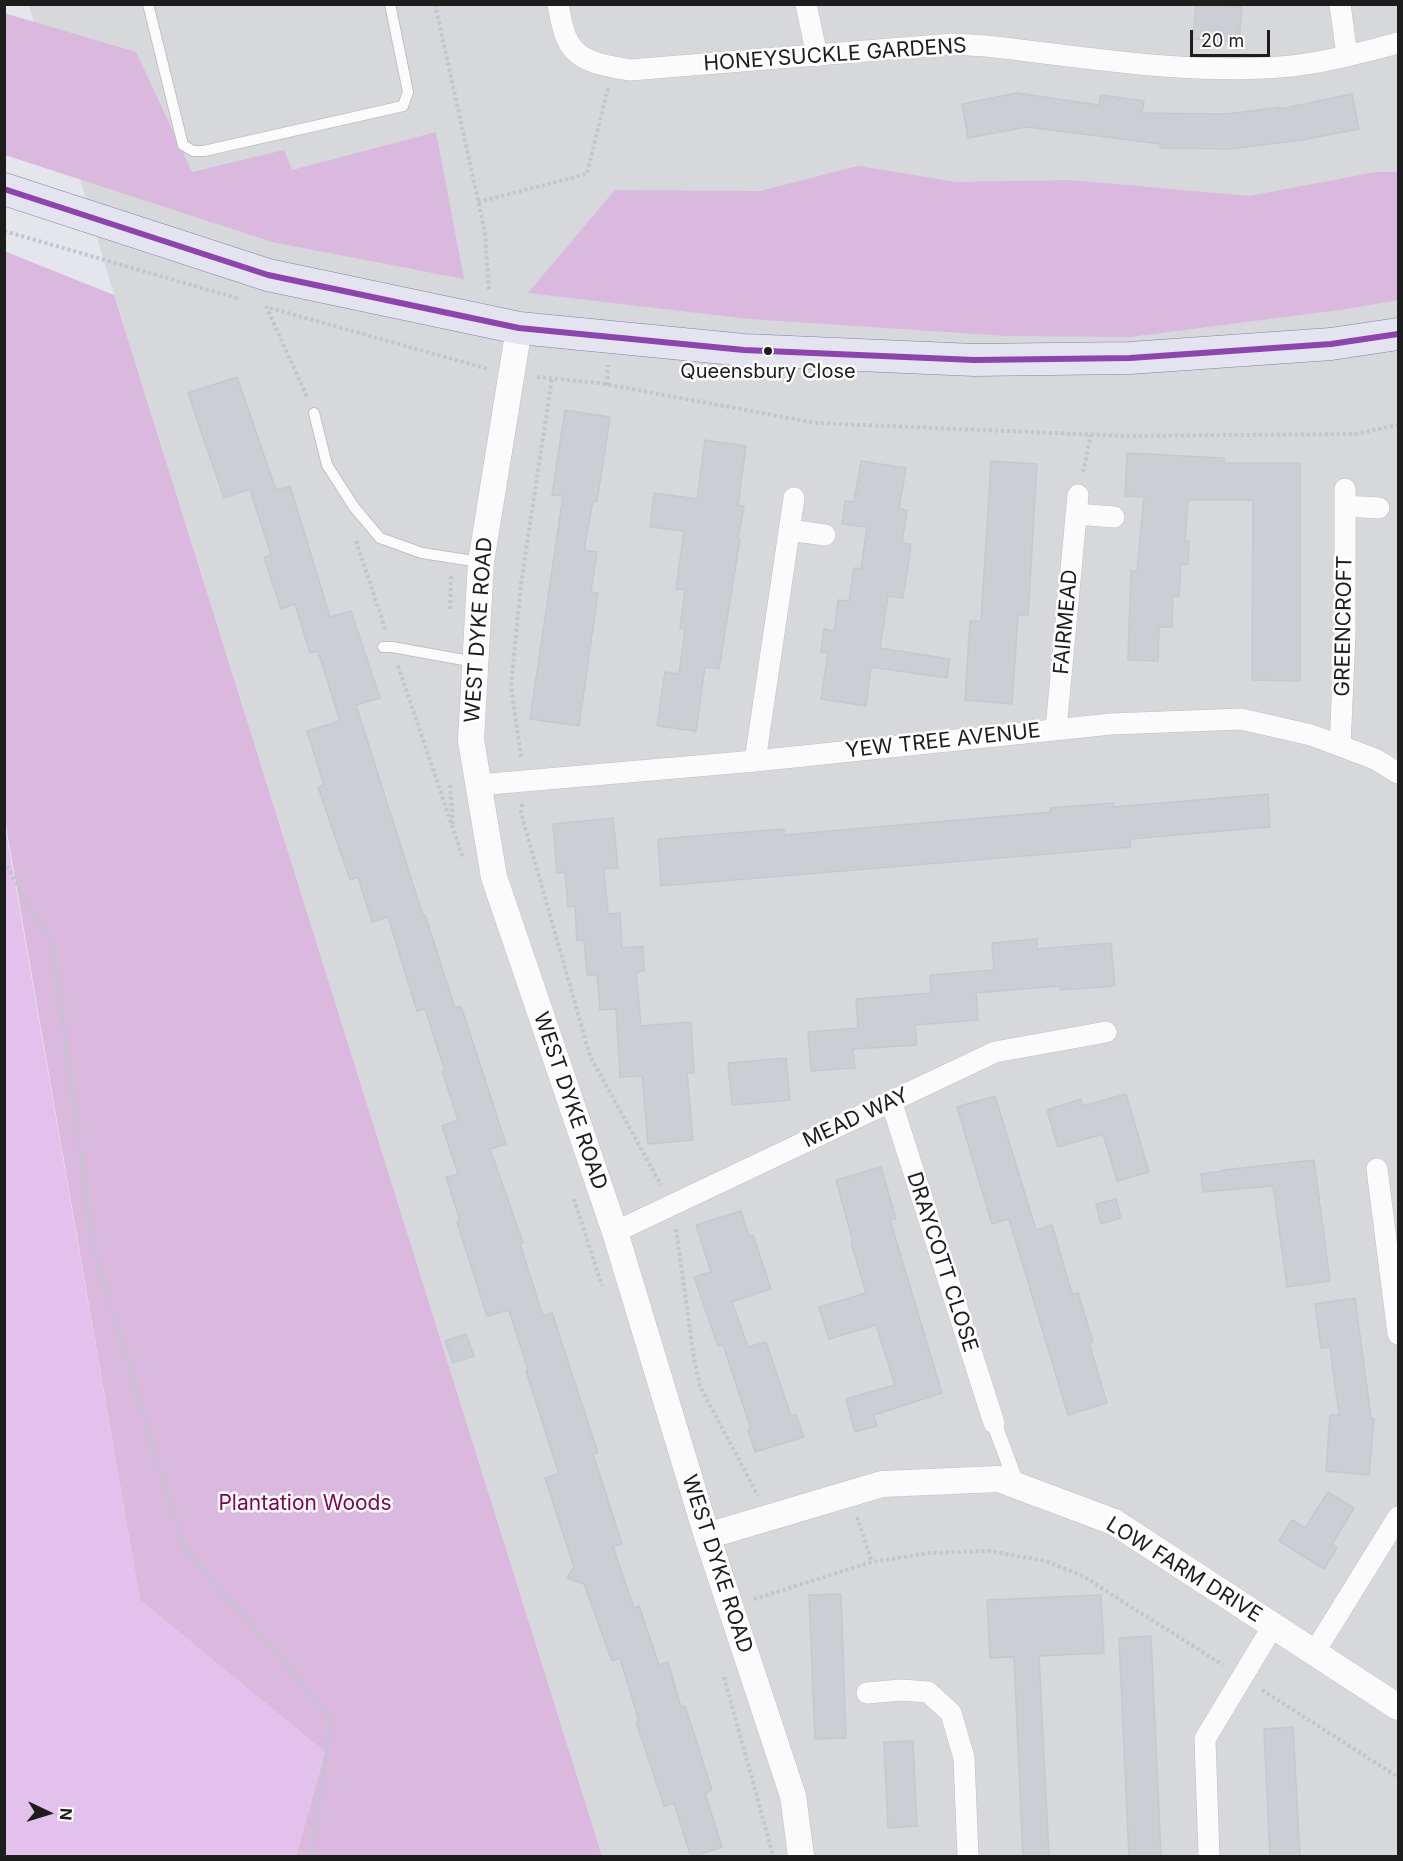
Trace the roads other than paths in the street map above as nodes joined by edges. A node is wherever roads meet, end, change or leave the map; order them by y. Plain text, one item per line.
1 (148, 4) edge
2 (390, 4) edge
3 (558, 4) edge
4 (806, 4) edge
5 (1340, 4) edge
6 (1398, 43) edge
7 (817, 56) junction
8 (1347, 56) junction
9 (4, 189) edge
10 (505, 325) junction
11 (1398, 334) edge
12 (314, 413) road end
13 (794, 498) dead end
14 (1379, 508) dead end
15 (1114, 517) dead end
16 (789, 530) junction
17 (825, 535) dead end
18 (481, 562) junction
19 (387, 647) road end
20 (475, 662) junction
21 (1056, 729) junction
22 (1340, 746) junction
23 (755, 761) junction
24 (1398, 773) edge
25 (478, 785) junction
26 (1106, 1032) dead end
27 (891, 1101) junction
28 (1377, 1169) dead end
29 (615, 1232) junction
30 (1398, 1334) edge
31 (994, 1424) joint
32 (1017, 1485) junction
33 (1398, 1517) edge
34 (707, 1536) junction
35 (1273, 1626) junction
36 (1314, 1653) junction
37 (867, 1693) dead end
38 (1398, 1707) edge
39 (801, 1857) edge
40 (968, 1857) edge
41 (1209, 1857) edge

1 - 2 lane
3 - 7 street, HONEYSUCKLE GARDENS
4 - 7 street
5 - 8 street
6 - 8 street, HONEYSUCKLE GARDENS
7 - 8 street, HONEYSUCKLE GARDENS
9 - 10 main road
10 - 11 main road
10 - 18 street, WEST DYKE ROAD
12 - 18 lane
13 - 16 street
14 - 22 street, GREENCROFT
15 - 21 street, FAIRMEAD
16 - 17 street
16 - 23 street
18 - 20 street, WEST DYKE ROAD
19 - 20 lane
20 - 25 street, WEST DYKE ROAD
21 - 22 street, YEW TREE AVENUE
21 - 23 street, YEW TREE AVENUE
22 - 24 street, YEW TREE AVENUE
23 - 25 street, YEW TREE AVENUE
25 - 29 street, WEST DYKE ROAD
26 - 27 street, MEAD WAY
27 - 29 street, MEAD WAY
27 - 31 street, DRAYCOTT CLOSE
28 - 30 street
29 - 34 street, WEST DYKE ROAD
31 - 32 street
32 - 34 street, LOW FARM DRIVE
32 - 35 street, LOW FARM DRIVE
33 - 36 street
34 - 39 street, WEST DYKE ROAD
35 - 36 street, LOW FARM DRIVE
35 - 41 street
36 - 38 street, LOW FARM DRIVE
37 - 40 street

